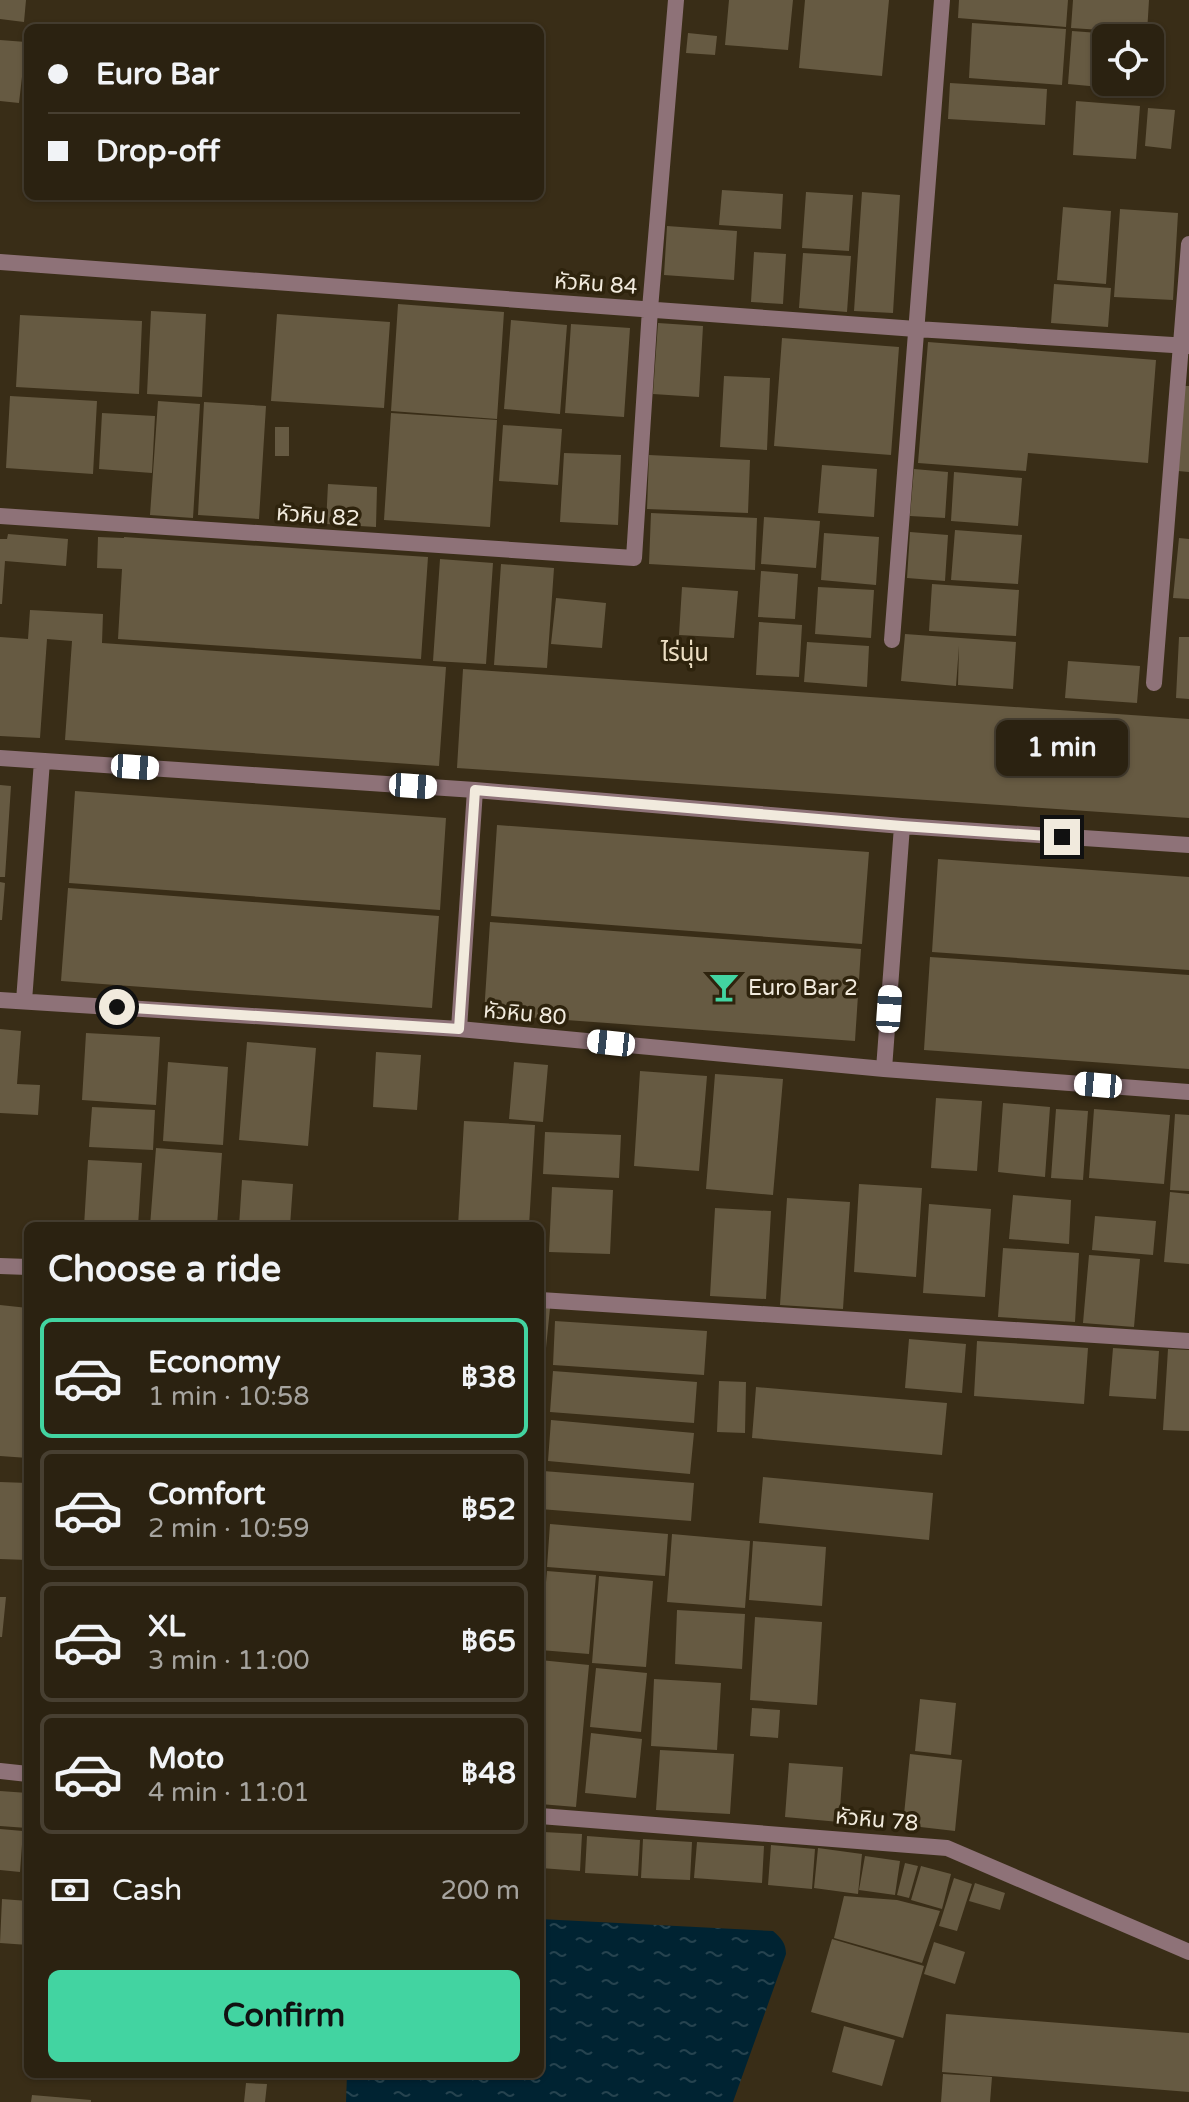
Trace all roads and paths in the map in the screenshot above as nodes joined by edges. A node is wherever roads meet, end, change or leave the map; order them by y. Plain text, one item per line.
1 (676, 0) edge
2 (942, 0) edge
3 (1189, 244) edge
4 (0, 262) edge
5 (650, 309) junction
6 (916, 329) junction
7 (1184, 346) edge
8 (0, 516) edge
9 (892, 640) dead end
10 (1154, 683) dead end
11 (0, 758) edge
12 (42, 761) junction
13 (475, 790) junction
14 (902, 826) junction
15 (1189, 845) edge
16 (0, 1000) edge
17 (24, 1001) junction
18 (459, 1029) junction
19 (884, 1069) junction
20 (1189, 1092) edge
21 (0, 1266) edge
22 (24, 1267) edge
23 (544, 1300) edge
24 (1189, 1341) edge
25 (0, 1771) edge
26 (24, 1774) edge
27 (544, 1816) edge
28 (1189, 1952) edge

1 - 5 street
2 - 6 street
3 - 7 street
4 - 5 street, หัวหิน 84
5 - 6 street, หัวหิน 84
5 - 8 street, หัวหิน 82
6 - 7 street, หัวหิน 84
6 - 9 street
7 - 10 street
11 - 12 street
12 - 13 street
12 - 17 street
13 - 14 street
13 - 18 street
14 - 15 street
14 - 19 street
16 - 17 street, หัวหิน 80
17 - 18 street, หัวหิน 80
18 - 19 street, หัวหิน 80
19 - 20 street, หัวหิน 80
21 - 22 street
23 - 24 street
25 - 26 street
27 - 28 street, หัวหิน 78

